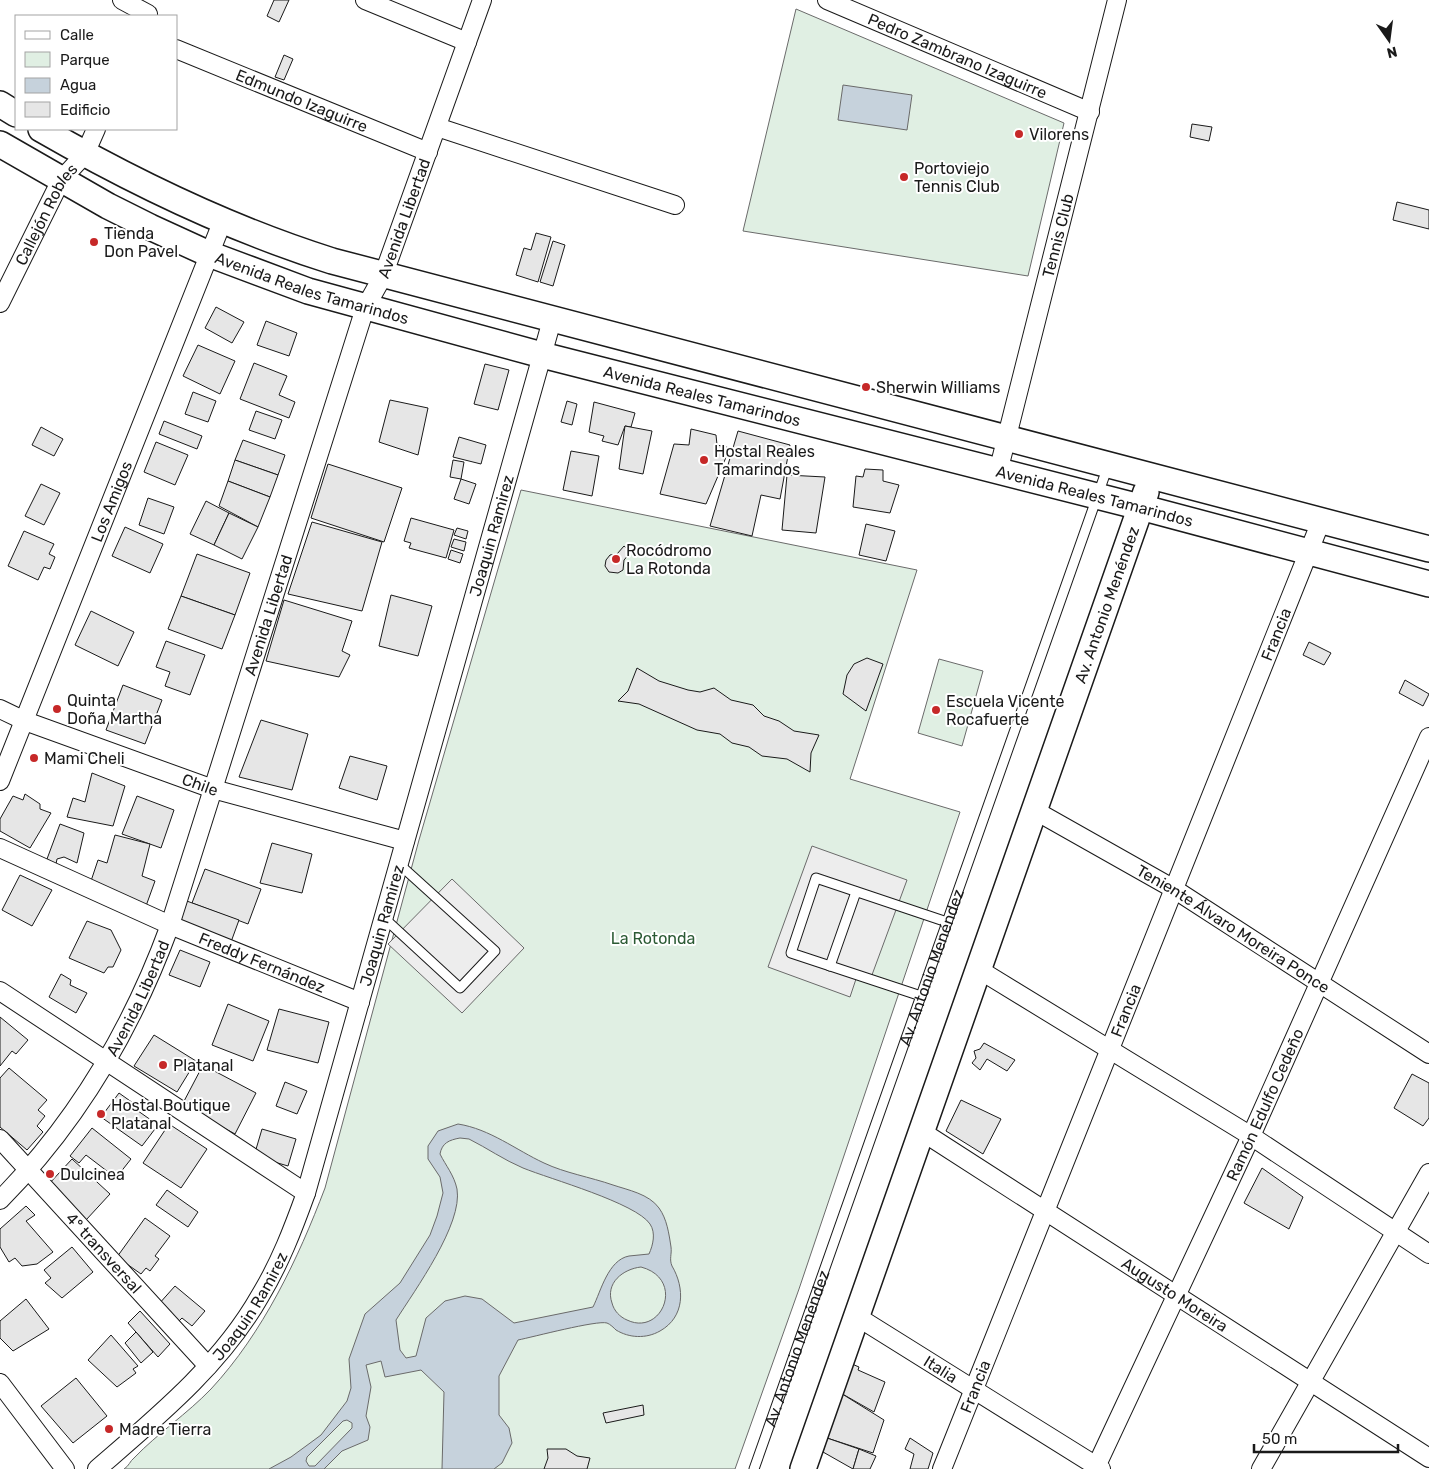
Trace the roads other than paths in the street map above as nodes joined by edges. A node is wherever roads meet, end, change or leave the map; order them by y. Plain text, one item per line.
1 (122, 0) edge
2 (365, 0) edge
3 (482, 0) edge
4 (828, 0) edge
5 (1117, 0) edge
6 (149, 10) edge
7 (467, 42) junction
8 (178, 51) edge
9 (0, 104) edge
10 (1090, 112) junction
11 (15, 113) edge
12 (437, 127) junction
13 (43, 130) edge
14 (96, 130) edge
15 (0, 144) edge
16 (428, 152) junction
17 (85, 154) junction
18 (61, 180) junction
19 (675, 205) dead end
20 (223, 220) junction
21 (209, 254) junction
22 (384, 276) junction
23 (0, 303) edge
24 (365, 308) junction
25 (552, 320) junction
26 (542, 355) junction
27 (1008, 440) junction
28 (1108, 465) junction
29 (998, 472) junction
30 (1151, 476) junction
31 (1097, 497) junction
32 (1140, 507) junction
33 (1321, 521) junction
34 (1429, 549) edge
35 (1310, 552) junction
36 (1429, 584) edge
37 (0, 709) edge
38 (25, 721) junction
39 (1429, 738) edge
40 (0, 781) edge
41 (213, 789) junction
42 (1034, 810) junction
43 (405, 841) junction
44 (0, 848) edge
45 (399, 864) junction
46 (1174, 890) junction
47 (856, 892) junction
48 (384, 918) junction
49 (947, 922) junction
50 (170, 925) junction
51 (830, 966) junction
52 (978, 970) junction
53 (1320, 983) junction
54 (0, 991) edge
55 (921, 996) junction
56 (360, 1002) junction
57 (1110, 1050) junction
58 (1429, 1054) edge
59 (108, 1062) junction
60 (921, 1131) junction
61 (1251, 1136) junction
62 (0, 1140) edge
63 (29, 1171) junction
64 (1429, 1173) edge
65 (306, 1193) junction
66 (0, 1200) edge
67 (1046, 1210) junction
68 (1395, 1232) junction
69 (1429, 1254) edge
70 (1177, 1296) junction
71 (856, 1316) junction
72 (208, 1366) junction
73 (1310, 1381) junction
74 (0, 1383) edge
75 (974, 1391) junction
76 (1429, 1458) edge
77 (1098, 1468) edge
78 (65, 1469) edge
79 (97, 1469) edge
80 (754, 1469) edge
81 (803, 1469) edge
82 (942, 1469) edge
83 (1261, 1469) edge

1 - 6 street
2 - 7 street
3 - 7 street, Avenida Libertad
4 - 10 street, Pedro Zambrano Izaguirre
5 - 10 street, Tennis Club
7 - 12 street, Avenida Libertad
8 - 16 street, Edmundo Izaguirre
9 - 11 main road
10 - 27 street, Tennis Club
12 - 16 street, Avenida Libertad
12 - 19 street
13 - 17 main road, Avenida Reales Tamarindos
14 - 17 street, Callejón Robles
15 - 18 main road, Avenida Reales Tamarindos
16 - 22 street, Avenida Libertad
17 - 18 street, Callejón Robles
17 - 20 main road, Avenida Reales Tamarindos
18 - 21 main road, Avenida Reales Tamarindos
18 - 23 street, Callejón Robles
20 - 21 street, Los Amigos
20 - 22 main road, Avenida Reales Tamarindos
21 - 24 main road, Avenida Reales Tamarindos
21 - 38 street, Los Amigos
22 - 24 street, Avenida Libertad
22 - 25 main road, Avenida Reales Tamarindos
24 - 26 main road, Avenida Reales Tamarindos
24 - 41 street, Avenida Libertad
25 - 26 street, Joaquin Ramirez
25 - 27 main road, Avenida Reales Tamarindos
26 - 29 main road, Avenida Reales Tamarindos
26 - 43 street, Joaquin Ramirez
27 - 28 main road, Avenida Reales Tamarindos
27 - 29 street, Tennis Club
28 - 30 main road, Avenida Reales Tamarindos
28 - 31 lane, Av. Antonio Menéndez
29 - 31 main road, Avenida Reales Tamarindos
30 - 32 main road, Av. Antonio Menéndez
30 - 33 main road, Avenida Reales Tamarindos
31 - 32 main road, Avenida Reales Tamarindos
31 - 49 lane, Av. Antonio Menéndez
32 - 35 main road, Avenida Reales Tamarindos
32 - 42 main road, Av. Antonio Menéndez
33 - 34 main road, Avenida Reales Tamarindos
33 - 35 street, Francia
35 - 36 main road, Avenida Reales Tamarindos
35 - 46 street, Francia
37 - 38 street, Chile
38 - 40 street, Los Amigos
38 - 41 street, Chile
39 - 53 street, Ramón Edulfo Cedeño
41 - 43 street, Chile
41 - 50 street, Avenida Libertad
42 - 46 street, Teniente Álvaro Moreira Ponce
42 - 52 main road, Av. Antonio Menéndez
43 - 45 street, Joaquin Ramirez
44 - 50 street, Freddy Fernández
45 - 48 street, Joaquin Ramirez
45 - 48 lane
46 - 53 street, Teniente Álvaro Moreira Ponce
46 - 57 street, Francia
47 - 49 lane
47 - 51 lane
47 - 51 lane
48 - 56 street, Joaquin Ramirez
49 - 55 lane, Av. Antonio Menéndez
50 - 56 street, Freddy Fernández
50 - 59 street, Avenida Libertad
51 - 55 lane
52 - 57 street
52 - 60 main road, Av. Antonio Menéndez
53 - 58 street, Teniente Álvaro Moreira Ponce
53 - 61 street, Ramón Edulfo Cedeño
54 - 59 street
55 - 80 lane, Av. Antonio Menéndez
56 - 65 street, Joaquin Ramirez
57 - 61 street
57 - 67 street, Francia
59 - 63 street, Avenida Libertad
59 - 65 street
60 - 67 street, Augusto Moreira
60 - 71 main road, Av. Antonio Menéndez
61 - 68 street
61 - 70 street, Ramón Edulfo Cedeño
62 - 63 street, 4° transversal
63 - 66 street, Avenida Libertad
63 - 72 street, 4° transversal
64 - 68 street
65 - 72 street, Joaquin Ramirez
67 - 70 street, Augusto Moreira
67 - 75 street, Francia
68 - 69 street
68 - 73 street
70 - 73 street, Augusto Moreira
70 - 77 street, Ramón Edulfo Cedeño
71 - 75 street, Italia
71 - 81 main road, Av. Antonio Menéndez
72 - 79 street, Joaquin Ramirez
73 - 76 street, Augusto Moreira
73 - 83 street
74 - 78 street
75 - 77 street, Italia
75 - 82 street, Francia

